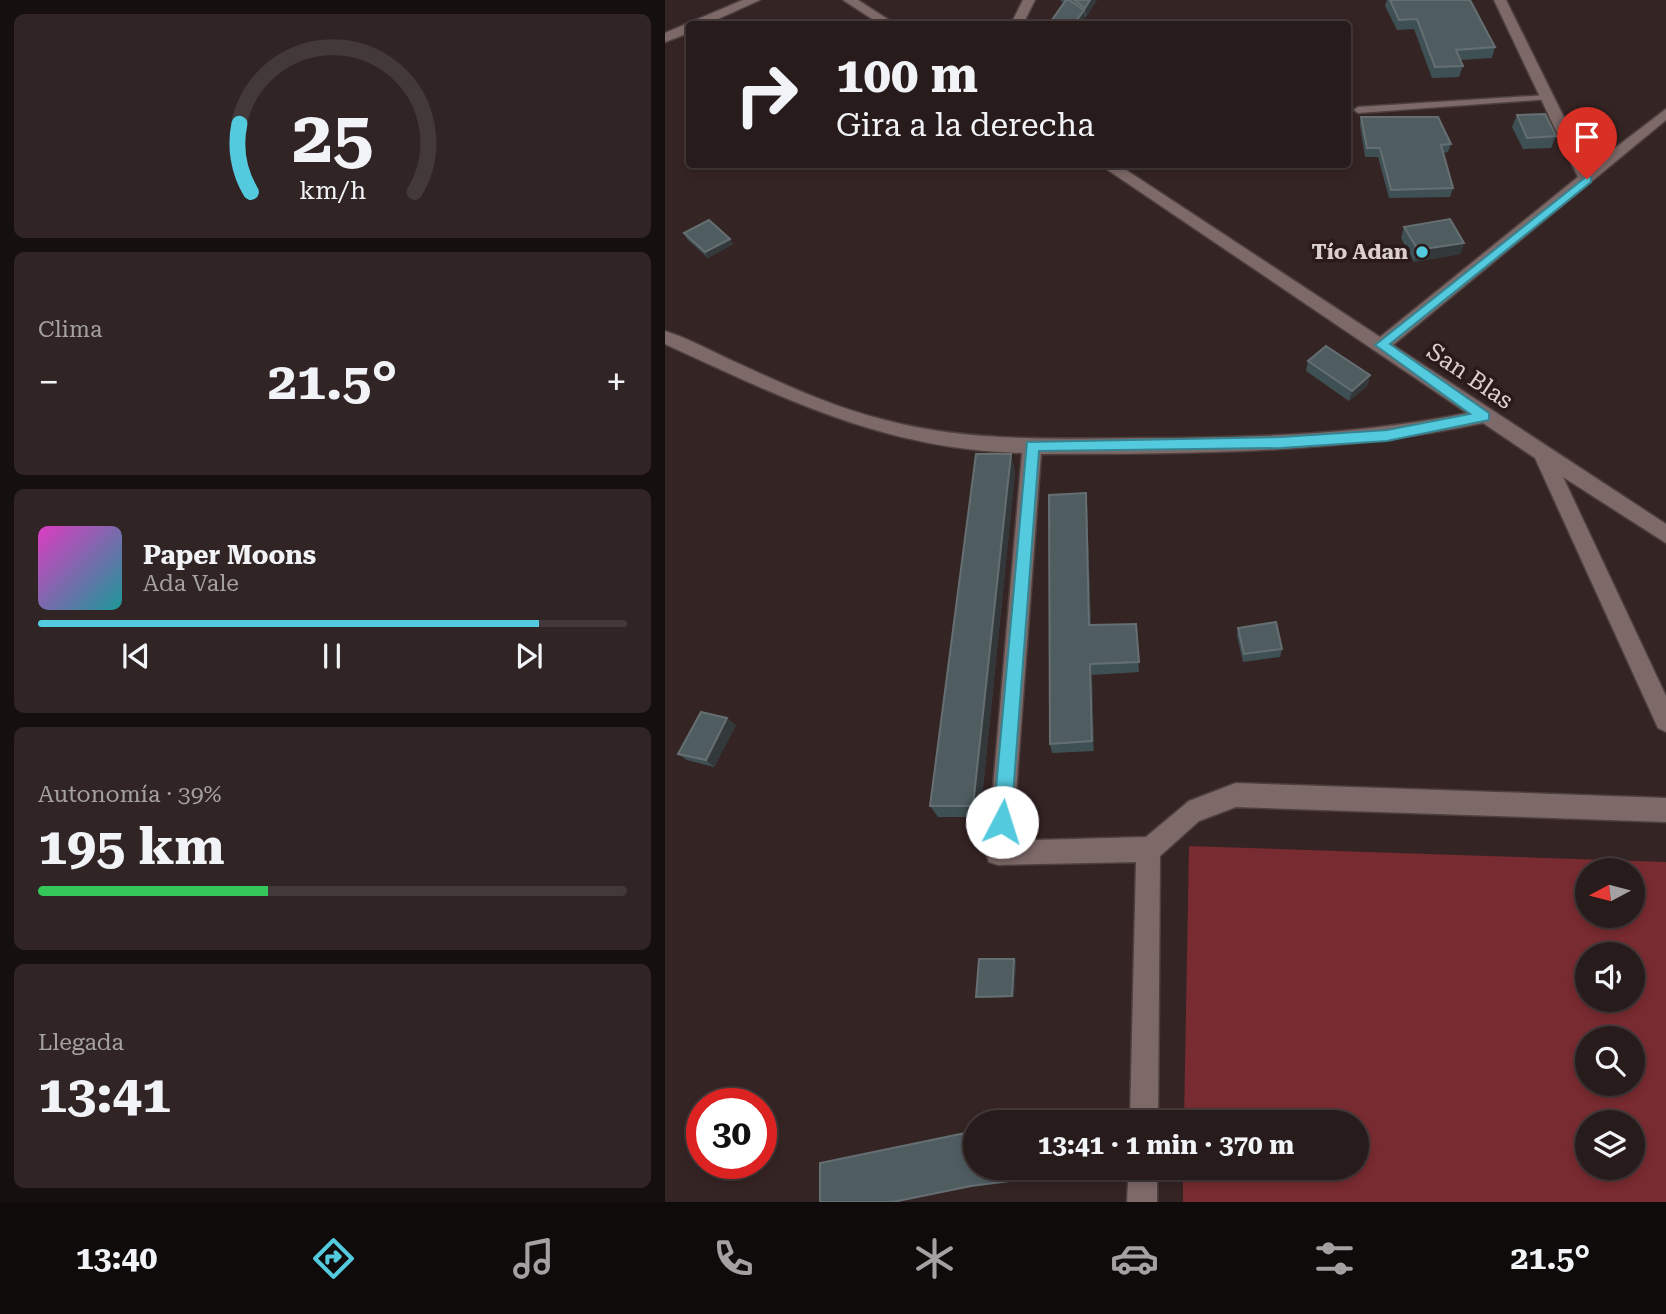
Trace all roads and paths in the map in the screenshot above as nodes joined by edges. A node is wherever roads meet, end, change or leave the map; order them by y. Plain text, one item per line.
1 (754, 0) edge
2 (849, 0) edge
3 (1029, 0) edge
4 (1500, 0) edge
5 (704, 21) edge
6 (883, 21) edge
7 (1018, 21) edge
8 (686, 29) edge
9 (665, 38) edge
10 (1547, 97) junction
11 (1358, 110) dead end
12 (1666, 113) edge
13 (1112, 168) edge
14 (1587, 179) junction
15 (665, 337) edge
16 (1381, 345) junction
17 (1484, 416) junction
18 (1032, 446) junction
19 (1542, 452) junction
20 (1666, 535) edge
21 (1666, 721) edge
22 (1666, 810) edge
23 (1002, 822) dead end
24 (1148, 849) junction
25 (997, 853) dead end
26 (1143, 1110) edge
27 (1143, 1180) edge
28 (1142, 1202) edge

1 - 5 street
2 - 6 street
3 - 7 street
4 - 10 street
8 - 9 street
10 - 11 lane
10 - 14 street
12 - 14 street
13 - 16 street, San Blas
14 - 16 street
15 - 18 street
16 - 17 street, San Blas
17 - 18 street
17 - 19 street, San Blas
18 - 23 street
19 - 20 street, San Blas
19 - 21 street
22 - 24 street
24 - 25 street
24 - 26 street
27 - 28 street

